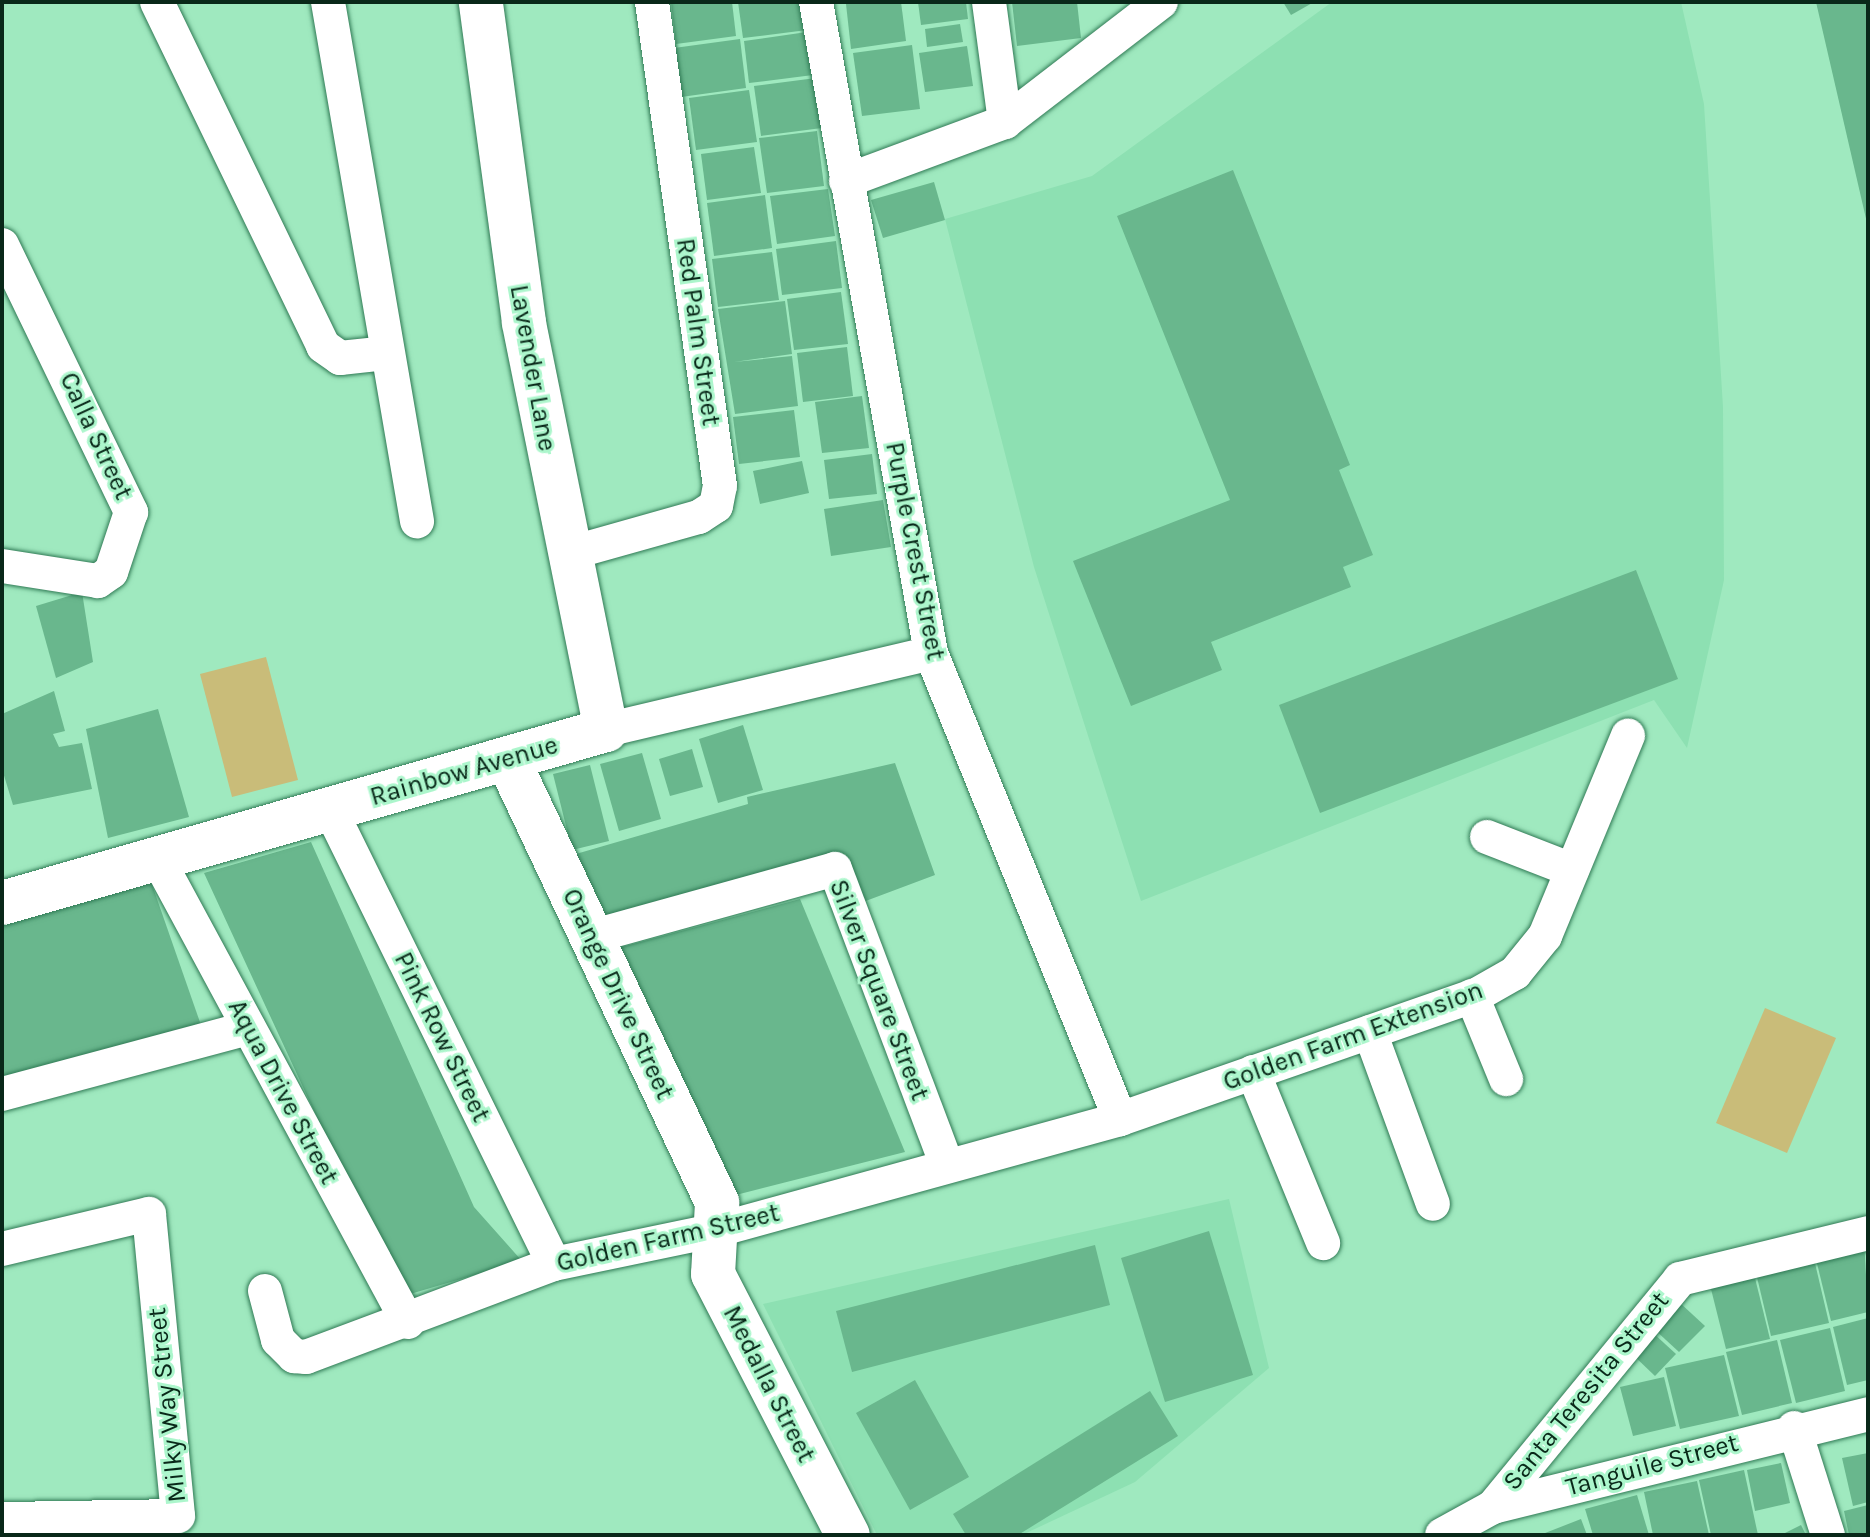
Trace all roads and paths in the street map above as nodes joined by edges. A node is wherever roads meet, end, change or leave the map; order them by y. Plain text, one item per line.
1 (157, 2) edge
2 (328, 2) edge
3 (481, 2) edge
4 (652, 2) edge
5 (816, 2) edge
6 (989, 2) edge
7 (1161, 2) edge
8 (1005, 122) junction
9 (846, 181) junction
10 (2, 245) edge
11 (386, 353) junction
12 (417, 521) dead end
13 (567, 554) junction
14 (2, 564) edge
15 (931, 653) junction
16 (606, 730) junction
17 (1628, 736) dead end
18 (508, 760) junction
19 (330, 809) junction
20 (1487, 837) dead end
21 (159, 861) junction
22 (1572, 870) junction
23 (2, 902) edge
24 (590, 937) junction
25 (1472, 996) junction
26 (248, 1028) junction
27 (1370, 1032) junction
28 (1253, 1072) junction
29 (1506, 1079) dead end
30 (2, 1094) edge
31 (1120, 1119) junction
32 (947, 1165) junction
33 (1433, 1204) dead end
34 (721, 1229) junction
35 (1868, 1233) edge
36 (1323, 1243) dead end
37 (2, 1249) edge
38 (554, 1264) junction
39 (265, 1291) dead end
40 (408, 1322) junction
41 (1868, 1414) edge
42 (1794, 1428) junction
43 (1493, 1507) junction
44 (2, 1519) edge
45 (848, 1535) edge
46 (1442, 1535) edge
47 (1828, 1535) edge

1 - 11 street
2 - 11 street
3 - 13 street, Lavender Lane
4 - 13 street, Red Palm Street
5 - 9 street, Purple Crest Street
6 - 8 street
7 - 8 street
8 - 9 street
9 - 15 street, Purple Crest Street
10 - 14 street, Calla Street
11 - 12 street
13 - 16 street, Lavender Lane
15 - 16 street, Rainbow Avenue
15 - 31 street, Purple Crest Street
16 - 18 street, Rainbow Avenue
17 - 22 street, Golden Farm Extension
18 - 19 street, Rainbow Avenue
18 - 24 street, Orange Drive Street
19 - 21 street, Rainbow Avenue
19 - 38 street, Pink Row Street
20 - 22 street
21 - 23 street, Rainbow Avenue
21 - 26 street, Aqua Drive Street
22 - 25 street, Golden Farm Extension
24 - 32 street, Silver Square Street
24 - 34 street, Orange Drive Street
25 - 27 street, Golden Farm Extension
25 - 29 street
26 - 30 street
26 - 40 street, Aqua Drive Street
27 - 28 street, Golden Farm Extension
27 - 33 street
28 - 31 street, Golden Farm Extension
28 - 36 street
31 - 32 street, Golden Farm Street
32 - 34 street, Golden Farm Street
34 - 38 street, Golden Farm Street
34 - 45 street, Medalla Street
35 - 43 street, Santa Teresita Street
37 - 44 street, Milky Way Street
38 - 40 street, Golden Farm Street
39 - 40 street, Golden Farm Street
41 - 42 street, Tanguile Street
42 - 43 street, Tanguile Street
42 - 47 street
43 - 46 street, Tanguile Street

